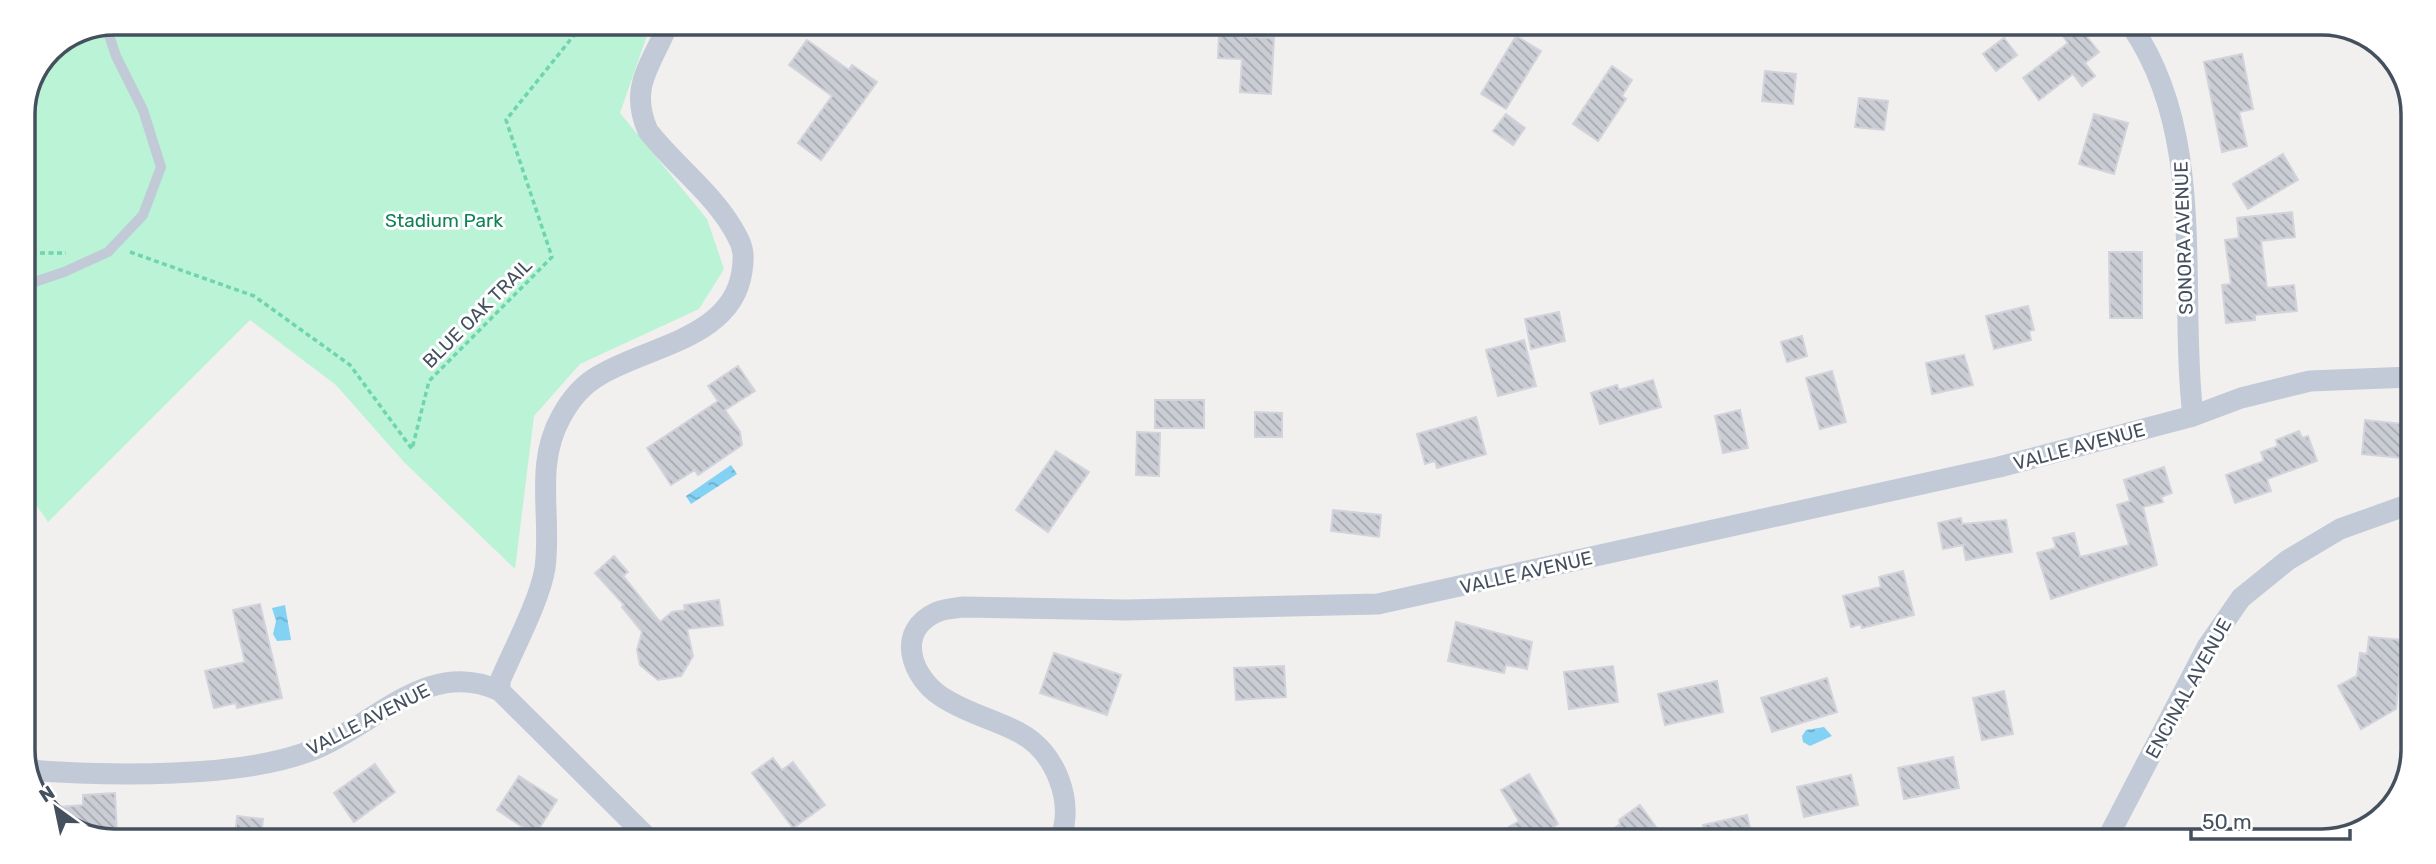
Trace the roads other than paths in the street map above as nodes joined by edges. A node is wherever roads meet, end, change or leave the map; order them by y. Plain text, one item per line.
1 (663, 35) edge
2 (2138, 35) edge
3 (109, 36) edge
4 (35, 282) edge
5 (2401, 377) edge
6 (2193, 416) junction
7 (2401, 507) edge
8 (499, 691) junction
9 (39, 771) edge
10 (639, 829) edge
11 (1063, 829) edge
12 (2112, 829) edge

1 - 8 street
2 - 6 street, SONORA AVENUE
3 - 4 lane
5 - 6 street, VALLE AVENUE
6 - 11 street, VALLE AVENUE
7 - 12 street, ENCINAL AVENUE
8 - 9 street, VALLE AVENUE
8 - 10 street, VALLE AVENUE

